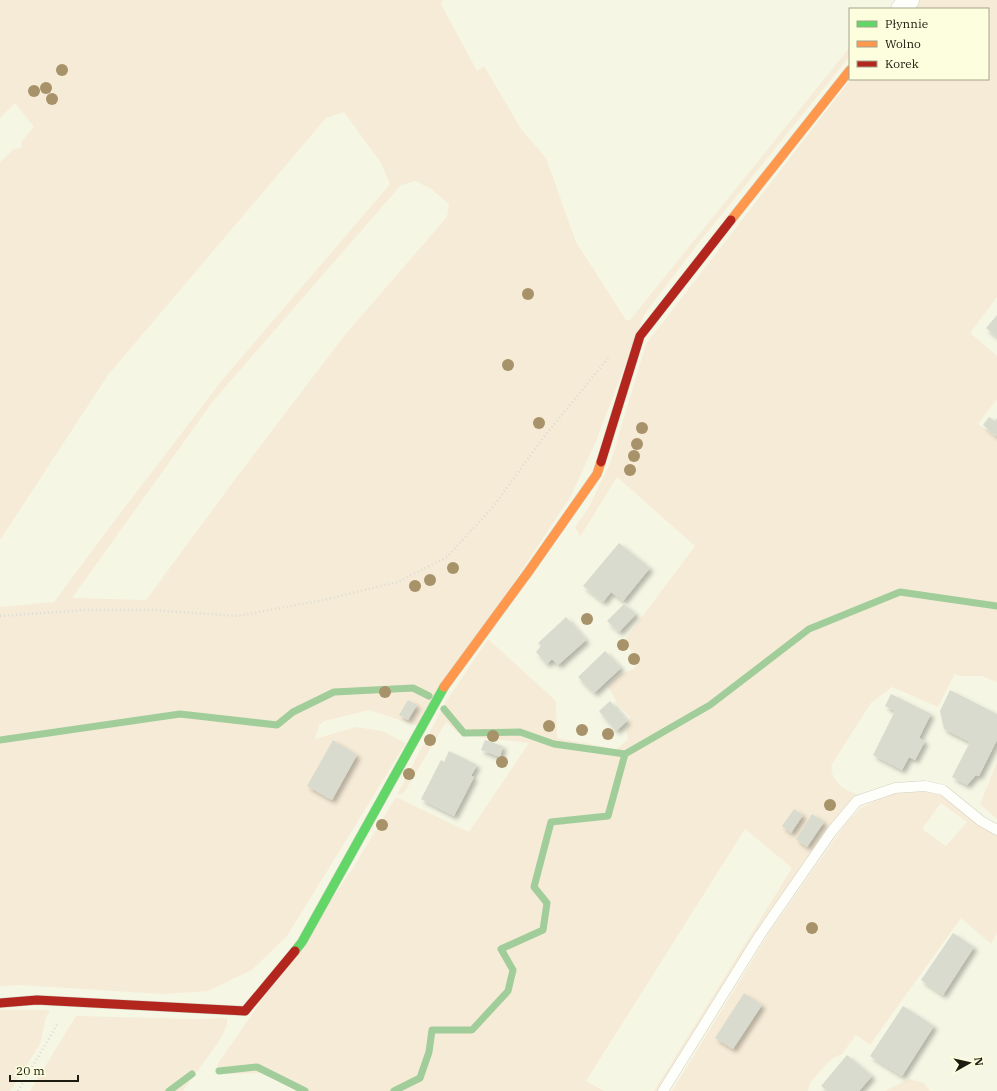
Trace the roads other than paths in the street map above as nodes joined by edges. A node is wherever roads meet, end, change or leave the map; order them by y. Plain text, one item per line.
1 (908, 0) edge
2 (902, 8) edge
3 (849, 71) edge
4 (997, 830) edge
5 (0, 1003) edge
6 (663, 1091) edge

1 - 2 street
3 - 5 street
4 - 6 lane

